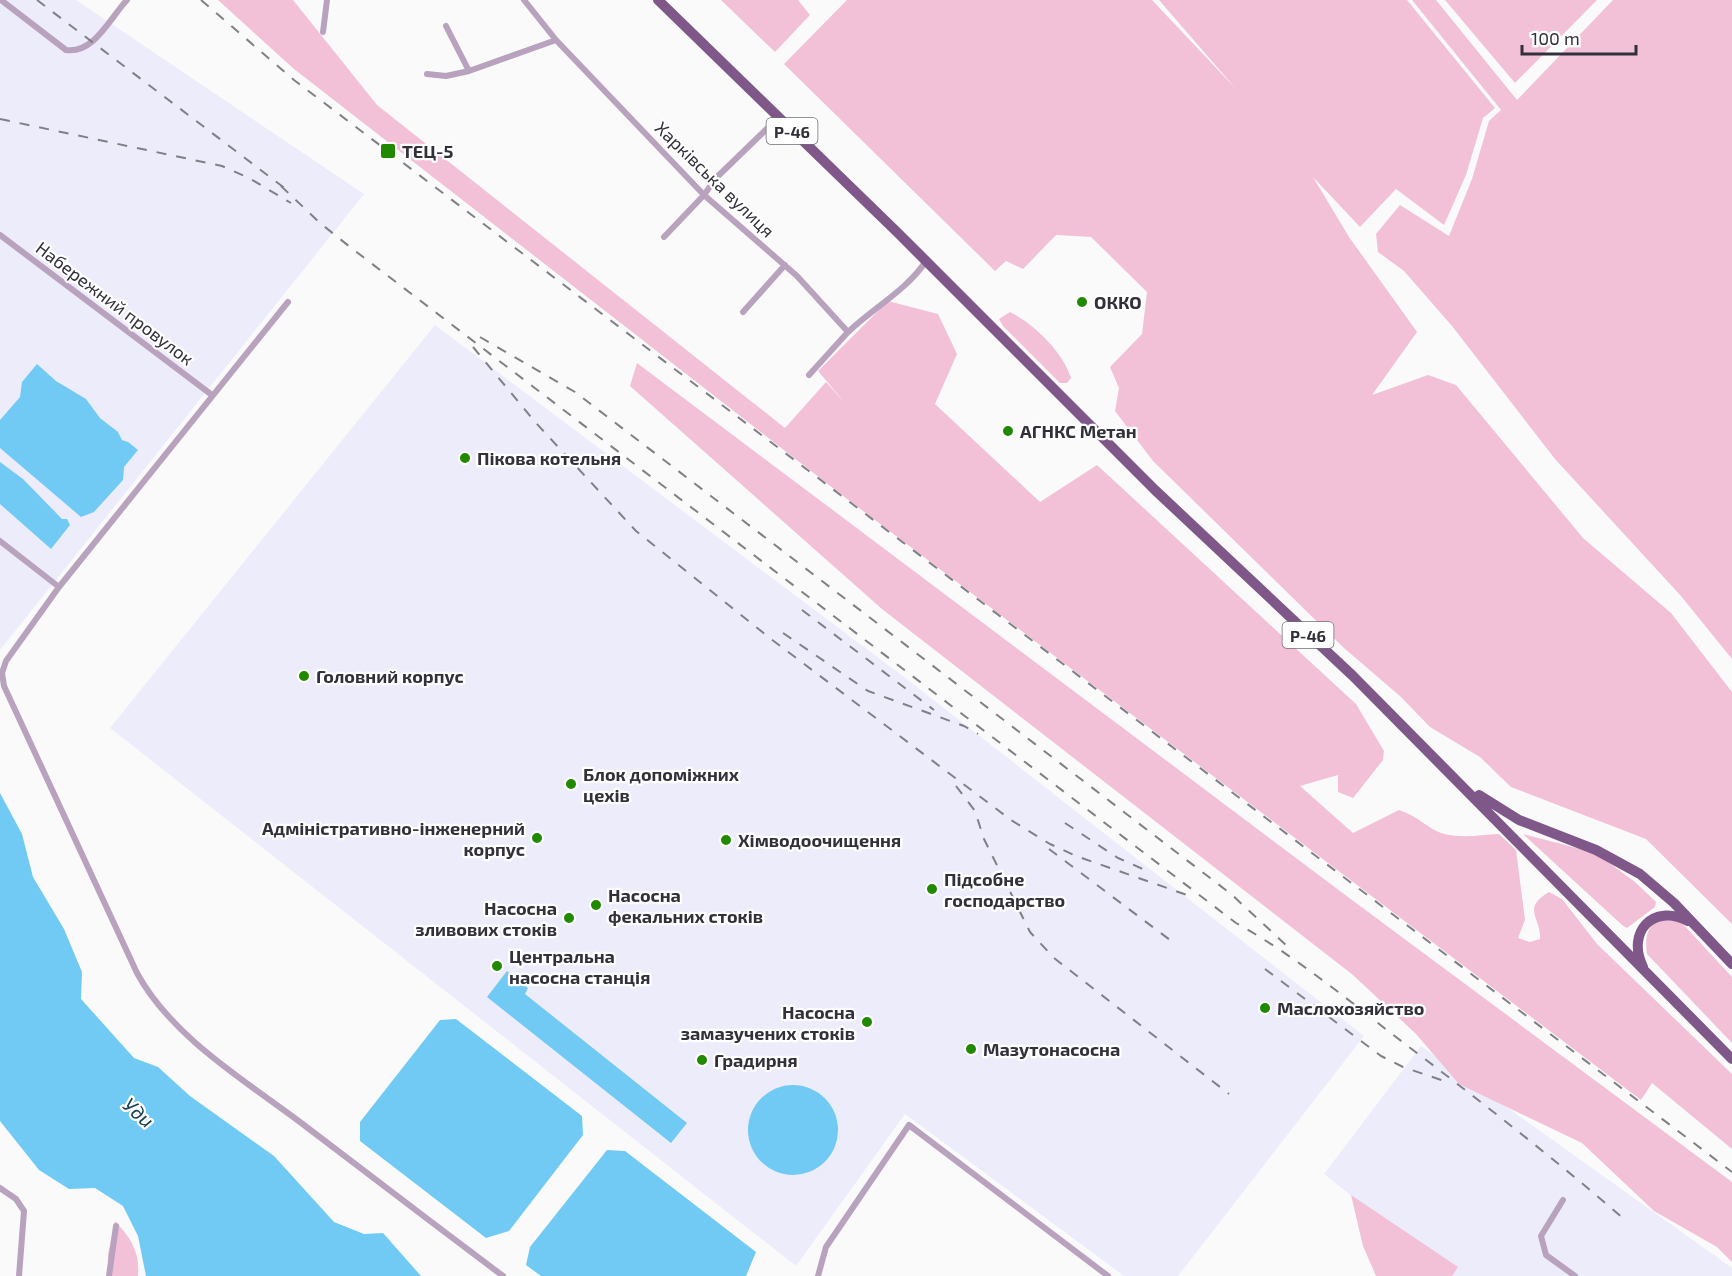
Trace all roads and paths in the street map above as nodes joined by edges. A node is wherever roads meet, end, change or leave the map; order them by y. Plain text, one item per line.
1 (0, 0) edge
2 (127, 0) edge
3 (327, 0) edge
4 (524, 0) edge
5 (658, 0) edge
6 (446, 26) dead end
7 (323, 32) dead end
8 (556, 40) junction
9 (469, 70) junction
10 (427, 74) dead end
11 (778, 118) junction
12 (704, 195) junction
13 (0, 235) edge
14 (664, 237) dead end
15 (926, 261) junction
16 (785, 265) junction
17 (288, 302) dead end
18 (743, 312) dead end
19 (848, 332) junction
20 (808, 375) dead end
21 (212, 395) junction
22 (0, 541) edge
23 (59, 587) junction
24 (1460, 781) junction
25 (1699, 928) junction
26 (1732, 964) edge
27 (1652, 979) junction
28 (1732, 1059) edge
29 (0, 1188) edge
30 (1563, 1200) dead end
31 (116, 1226) dead end
32 (19, 1276) edge
33 (109, 1276) edge
34 (503, 1276) edge
35 (818, 1276) edge
36 (1108, 1276) edge
37 (1575, 1276) edge

1 - 2 street
3 - 7 street
4 - 8 street, Харківська вулиця
5 - 11 main road, Р-46
6 - 9 street
8 - 9 street
8 - 12 street, Харківська вулиця
9 - 10 street
11 - 12 street
11 - 15 main road, Р-46
12 - 14 street
12 - 16 street, Харківська вулиця
13 - 21 street, Набережний провулок
15 - 19 street
15 - 24 main road, Р-46
16 - 18 street
16 - 19 street, Харківська вулиця
17 - 21 street
19 - 20 street
21 - 23 street
22 - 23 street
23 - 34 street
24 - 25 main road, Р-46
24 - 27 main road, Р-46
25 - 26 main road, Р-46
25 - 27 main road
27 - 28 main road, Р-46
29 - 32 street
30 - 37 street
31 - 33 street
35 - 36 street

